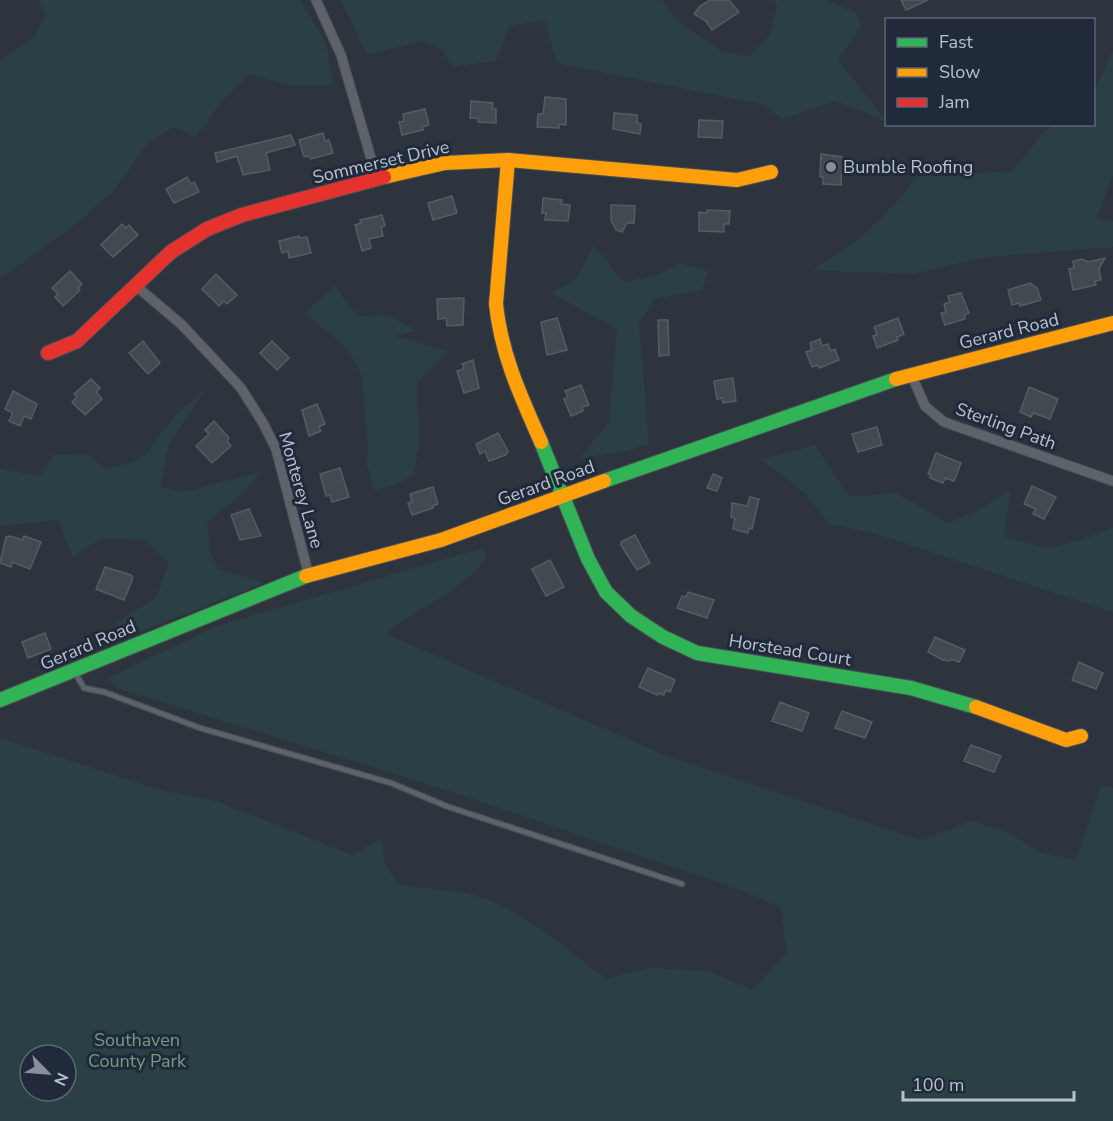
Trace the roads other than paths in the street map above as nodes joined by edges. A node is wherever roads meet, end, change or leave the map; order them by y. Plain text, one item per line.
1 (316, 0) edge
2 (508, 160) junction
3 (771, 172) dead end
4 (377, 179) junction
5 (135, 285) junction
6 (1113, 323) edge
7 (48, 353) dead end
8 (911, 374) junction
9 (1113, 481) edge
10 (565, 497) junction
11 (309, 576) junction
12 (74, 671) junction
13 (0, 700) edge
14 (1081, 736) dead end
15 (682, 884) dead end

1 - 4 street
2 - 3 street, Sommerset Drive
2 - 4 street, Sommerset Drive
2 - 10 street, Horstead Court
4 - 5 street, Sommerset Drive
5 - 7 street, Sommerset Drive
5 - 11 street, Monterey Lane
6 - 8 street, Gerard Road
8 - 9 street, Sterling Path
8 - 10 street, Gerard Road
10 - 11 street, Gerard Road
10 - 14 street, Horstead Court
11 - 12 street, Gerard Road
12 - 13 street, Gerard Road
12 - 15 lane

